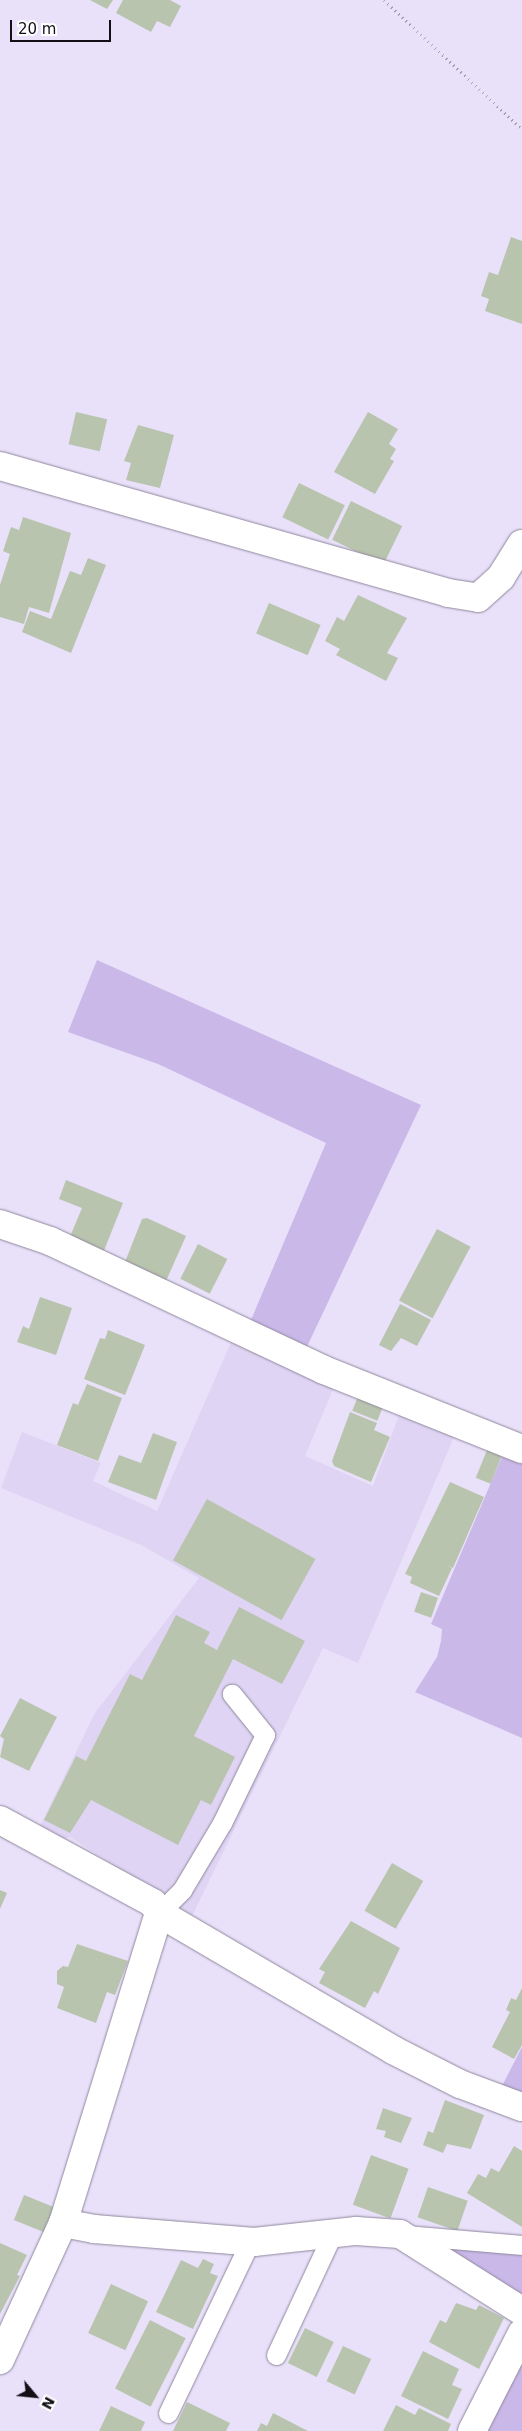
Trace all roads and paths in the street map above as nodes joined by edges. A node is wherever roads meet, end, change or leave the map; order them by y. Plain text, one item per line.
1 (384, 0) edge
2 (522, 129) edge
3 (0, 466) edge
4 (522, 544) edge
5 (0, 1224) edge
6 (522, 1450) edge
7 (232, 1694) dead end
8 (0, 1820) edge
9 (158, 1913) junction
10 (522, 2107) edge
11 (63, 2223) junction
12 (332, 2233) junction
13 (400, 2234) junction
14 (250, 2242) junction
15 (522, 2245) edge
16 (522, 2311) edge
17 (522, 2333) edge
18 (276, 2355) dead end
19 (0, 2360) edge
20 (168, 2413) dead end
21 (472, 2431) edge

1 - 2 path
3 - 4 street
5 - 6 street
7 - 9 lane
8 - 9 street
9 - 10 street
9 - 11 street
11 - 14 street
11 - 19 street
12 - 13 street
12 - 14 street
12 - 18 lane
13 - 15 lane
13 - 16 street
14 - 20 lane
17 - 21 street

